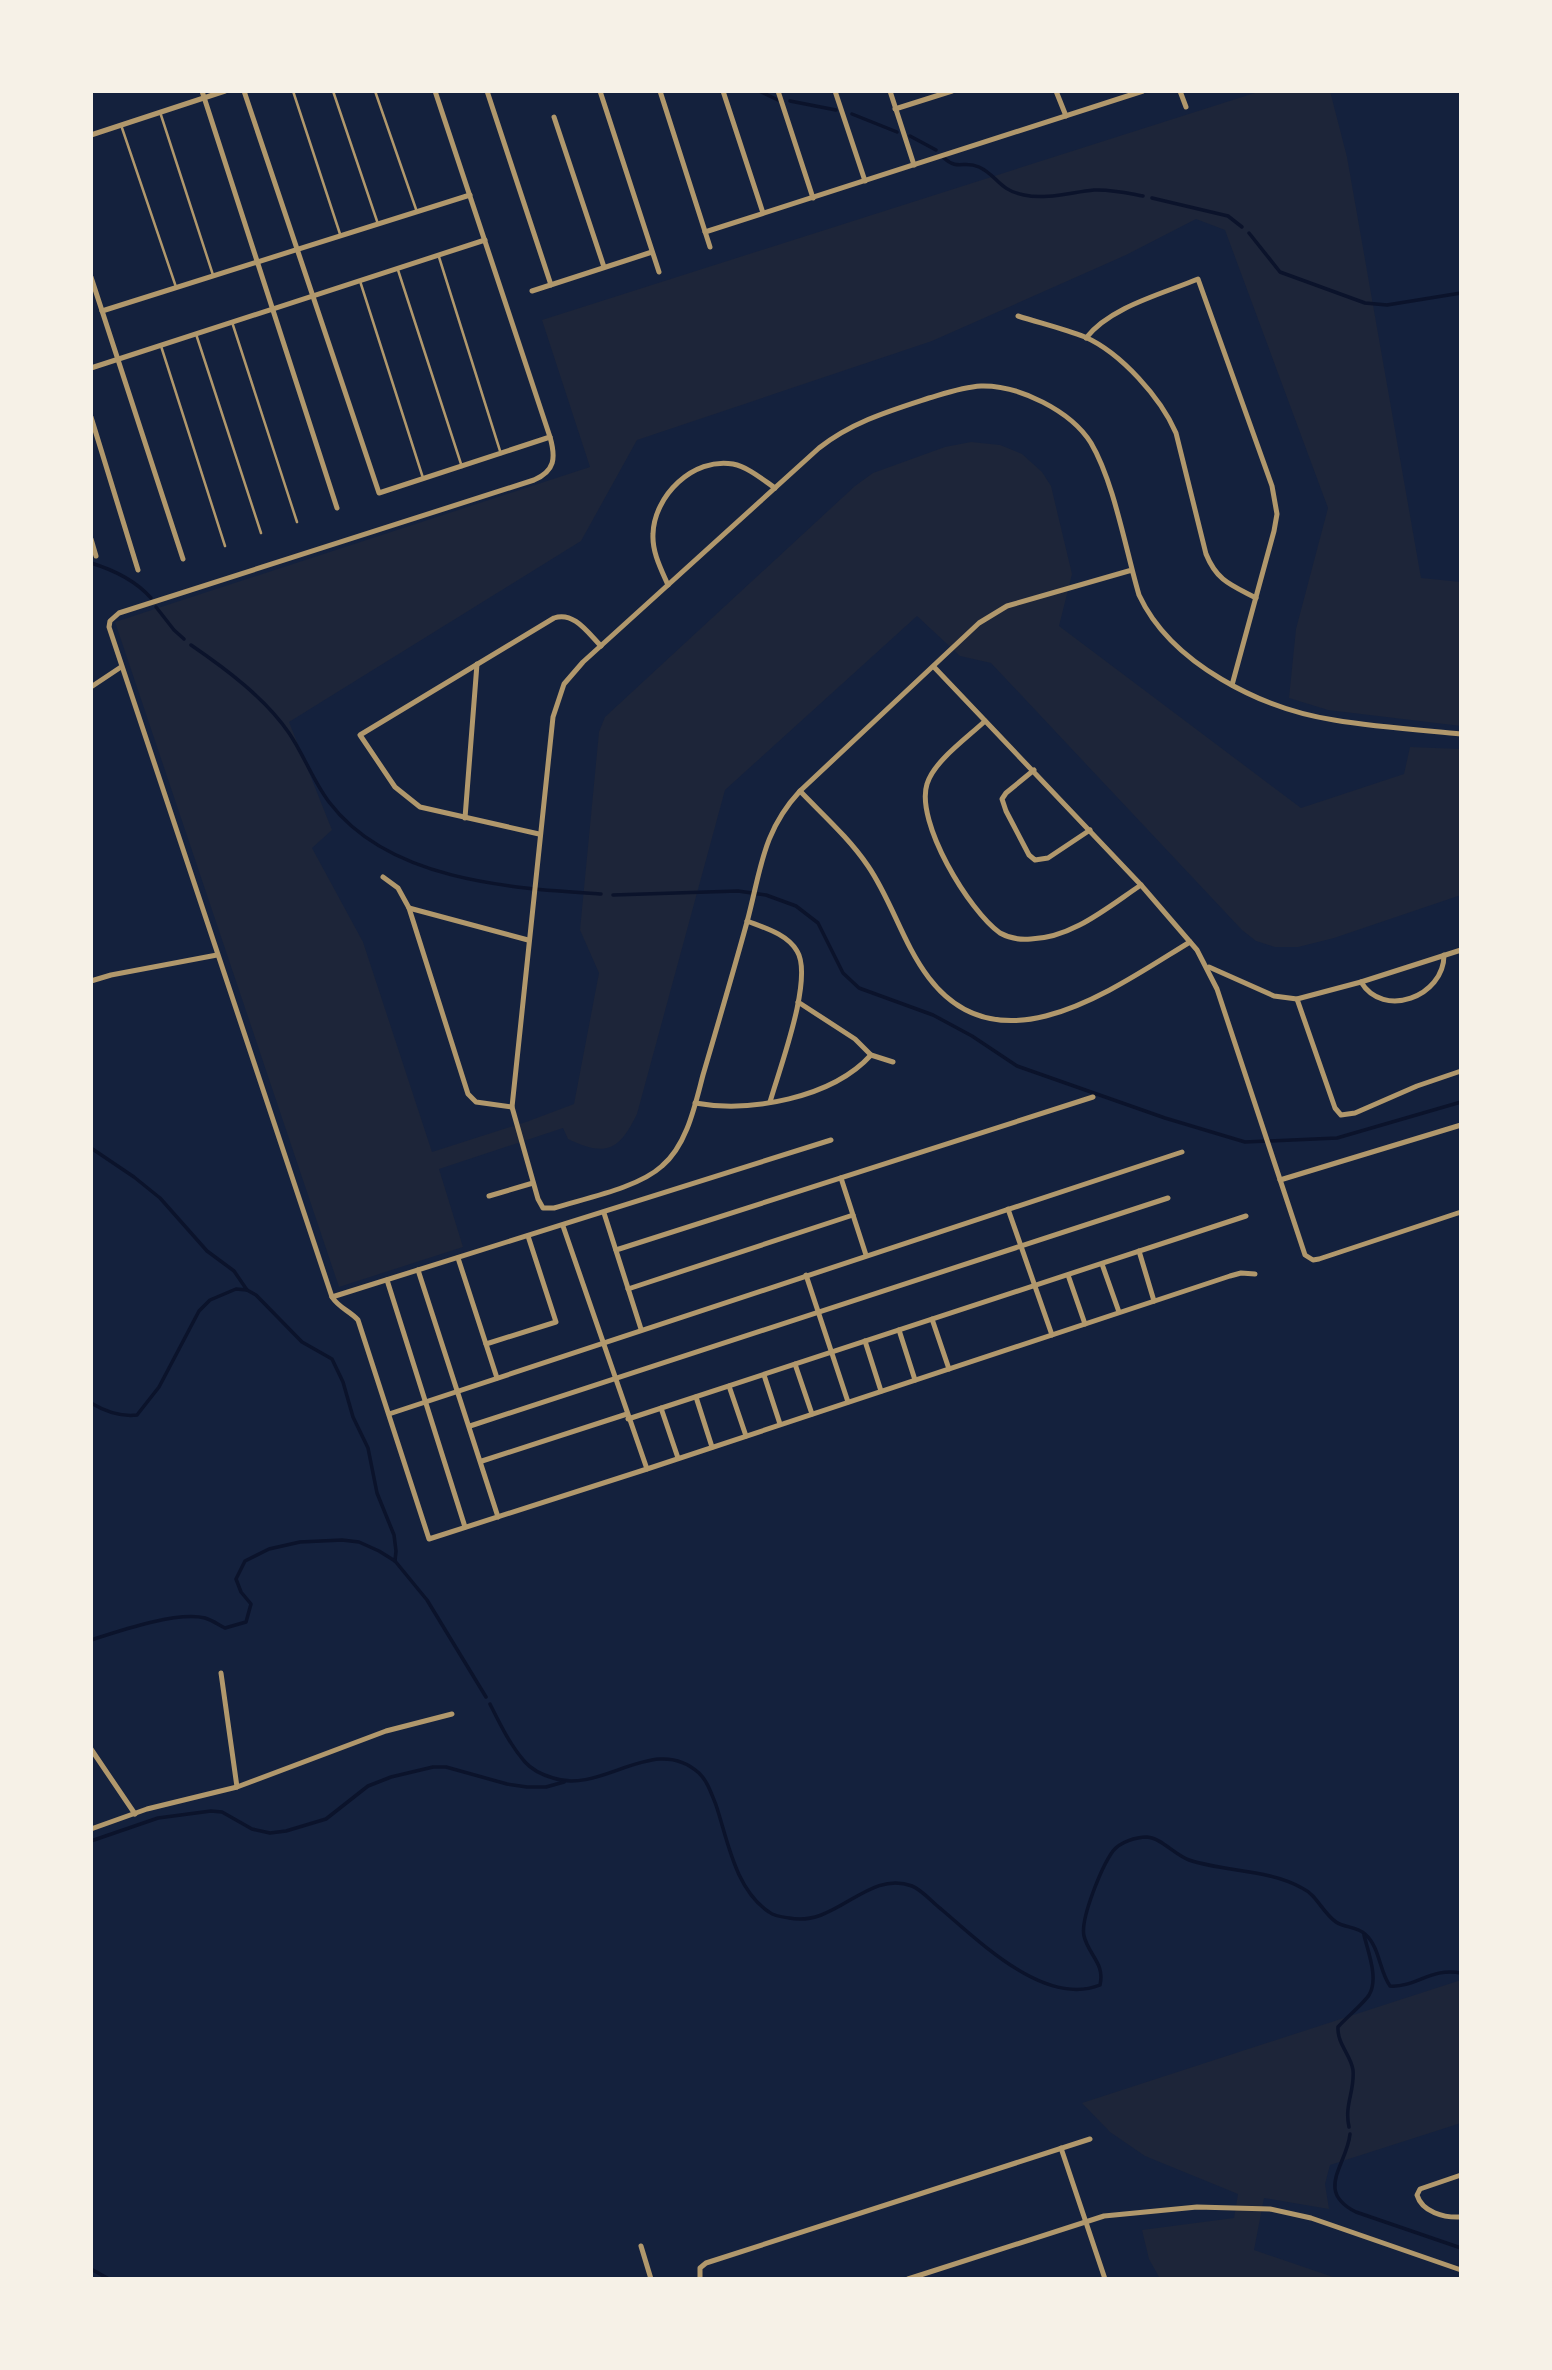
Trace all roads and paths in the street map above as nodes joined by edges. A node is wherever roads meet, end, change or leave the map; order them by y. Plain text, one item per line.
1 (225, 91) edge
2 (244, 91) edge
3 (293, 91) edge
4 (333, 91) edge
5 (376, 91) edge
6 (435, 91) edge
7 (487, 91) edge
8 (600, 91) edge
9 (660, 91) edge
10 (723, 91) edge
11 (778, 91) edge
12 (835, 91) edge
13 (890, 91) edge
14 (952, 91) edge
15 (1056, 91) edge
16 (1116, 91) edge
17 (1143, 91) edge
18 (1180, 91) edge
19 (203, 94) edge
20 (1119, 99) junction
21 (1186, 107) dead end
22 (895, 109) junction
23 (160, 112) junction
24 (1066, 116) junction
25 (554, 117) dead end
26 (121, 125) junction
27 (91, 135) edge
28 (914, 165) junction
29 (864, 181) junction
30 (470, 195) junction
31 (813, 198) junction
32 (417, 212) junction
33 (764, 213) junction
34 (378, 224) junction
35 (705, 232) junction
36 (340, 236) junction
37 (485, 240) junction
38 (710, 247) dead end
39 (299, 250) junction
40 (652, 252) junction
41 (439, 256) junction
42 (258, 262) junction
43 (604, 267) junction
44 (397, 269) junction
45 (659, 272) dead end
46 (213, 276) junction
47 (91, 277) edge
48 (360, 281) junction
49 (551, 285) junction
50 (176, 288) junction
51 (532, 291) dead end
52 (314, 296) junction
53 (273, 309) junction
54 (102, 312) junction
55 (1018, 316) dead end
56 (232, 323) junction
57 (196, 334) junction
58 (1086, 338) junction
59 (161, 345) junction
60 (118, 359) junction
61 (91, 368) edge
62 (91, 417) edge
63 (550, 437) junction
64 (501, 454) junction
65 (462, 467) junction
66 (424, 480) junction
67 (775, 488) junction
68 (337, 508) dead end
69 (297, 522) dead end
70 (261, 533) dead end
71 (91, 539) edge
72 (225, 545) dead end
73 (96, 555) dead end
74 (183, 559) dead end
75 (138, 570) dead end
76 (1132, 570) junction
77 (668, 585) junction
78 (1256, 598) junction
79 (601, 646) junction
80 (477, 664) junction
81 (121, 667) junction
82 (934, 667) junction
83 (1232, 685) junction
84 (91, 687) edge
85 (985, 721) junction
86 (1461, 734) edge
87 (1034, 770) junction
88 (800, 791) junction
89 (465, 818) junction
90 (1090, 830) junction
91 (539, 834) junction
92 (383, 877) dead end
93 (1141, 885) junction
94 (409, 908) junction
95 (747, 921) junction
96 (528, 940) junction
97 (1190, 942) junction
98 (1461, 950) edge
99 (217, 955) junction
100 (1444, 956) junction
101 (1207, 966) junction
102 (91, 981) edge
103 (1361, 982) junction
104 (1297, 999) junction
105 (799, 1002) junction
106 (871, 1055) junction
107 (893, 1062) dead end
108 (1461, 1071) edge
109 (1093, 1097) dead end
110 (770, 1102) junction
111 (695, 1103) junction
112 (512, 1107) junction
113 (1461, 1125) edge
114 (831, 1140) dead end
115 (1182, 1152) dead end
116 (841, 1178) junction
117 (1280, 1180) junction
118 (533, 1183) junction
119 (489, 1196) dead end
120 (1168, 1198) dead end
121 (1009, 1209) junction
122 (1461, 1212) edge
123 (604, 1213) junction
124 (853, 1214) junction
125 (1246, 1216) dead end
126 (563, 1226) junction
127 (528, 1236) junction
128 (1022, 1247) junction
129 (616, 1250) junction
130 (1139, 1251) junction
131 (866, 1255) junction
132 (458, 1258) junction
133 (1101, 1264) junction
134 (418, 1270) junction
135 (1255, 1274) dead end
136 (806, 1275) junction
137 (1068, 1275) junction
138 (387, 1280) junction
139 (1035, 1286) junction
140 (628, 1289) junction
141 (332, 1297) junction
142 (1154, 1301) junction
143 (1119, 1312) junction
144 (819, 1314) junction
145 (932, 1319) junction
146 (1085, 1324) junction
147 (641, 1329) junction
148 (899, 1330) junction
149 (1052, 1335) junction
150 (865, 1341) junction
151 (602, 1342) junction
152 (486, 1344) junction
153 (832, 1352) junction
154 (795, 1364) junction
155 (949, 1369) junction
156 (764, 1374) junction
157 (497, 1378) junction
158 (615, 1380) junction
159 (915, 1380) junction
160 (729, 1386) junction
161 (459, 1390) junction
162 (881, 1391) junction
163 (696, 1397) junction
164 (427, 1401) junction
165 (848, 1402) junction
166 (661, 1408) junction
167 (389, 1414) junction
168 (812, 1414) junction
169 (627, 1417) junction
170 (780, 1424) junction
171 (470, 1426) junction
172 (746, 1436) junction
173 (712, 1447) junction
174 (678, 1458) junction
175 (482, 1461) junction
176 (647, 1469) junction
177 (498, 1517) junction
178 (465, 1527) junction
179 (220, 1673) dead end
180 (452, 1714) dead end
181 (91, 1749) edge
182 (237, 1787) junction
183 (135, 1814) junction
184 (91, 1829) edge
185 (1090, 2139) dead end
186 (1061, 2148) junction
187 (1461, 2175) edge
188 (1461, 2217) edge
189 (1085, 2221) junction
190 (641, 2245) dead end
191 (1461, 2270) edge
192 (651, 2279) edge
193 (700, 2279) edge
194 (908, 2279) edge
195 (1105, 2279) edge

1 - 19 street
2 - 39 street
3 - 36 lane
4 - 34 lane
5 - 32 lane
6 - 30 street
7 - 49 street
8 - 40 street
9 - 35 street
10 - 33 street
11 - 31 street
12 - 29 street
13 - 22 street
14 - 22 street
15 - 24 street
16 - 20 street
17 - 20 street
18 - 21 street
19 - 23 street
19 - 42 street
20 - 24 street
22 - 28 street
23 - 26 street
23 - 46 lane
24 - 28 street
25 - 43 street
26 - 27 street
26 - 50 lane
28 - 29 street
29 - 31 street
30 - 32 street
30 - 37 street
31 - 33 street
32 - 34 street
33 - 35 street
34 - 36 street
35 - 38 street
36 - 39 street
37 - 41 street
37 - 63 street
39 - 42 street
39 - 52 street
40 - 43 street
40 - 45 street
41 - 44 street
41 - 64 lane
42 - 46 street
42 - 53 street
43 - 49 street
44 - 48 street
44 - 65 lane
46 - 50 street
47 - 54 street
48 - 52 street
48 - 66 lane
49 - 51 street
50 - 54 street
52 - 53 street
52 - 66 street
53 - 56 street
53 - 68 street
54 - 60 street
55 - 58 street
56 - 57 street
56 - 69 lane
57 - 59 street
57 - 70 lane
58 - 78 street
58 - 78 street
59 - 60 street
59 - 72 lane
60 - 61 street
60 - 74 street
62 - 75 street
63 - 64 street
63 - 81 street
64 - 65 street
65 - 66 street
67 - 76 street
67 - 77 street
67 - 77 street
71 - 73 street
76 - 82 street
76 - 83 street
77 - 79 street
78 - 83 street
79 - 80 street
79 - 91 street
80 - 89 street
80 - 89 street
81 - 84 street
81 - 99 street
82 - 85 street
82 - 88 street
83 - 86 street
85 - 87 street
85 - 93 street
87 - 90 street
87 - 90 street
88 - 95 street
88 - 97 street
89 - 91 street
90 - 93 street
91 - 96 street
92 - 94 street
93 - 97 street
94 - 96 street
94 - 112 street
95 - 105 street
95 - 111 street
96 - 112 street
97 - 101 street
98 - 100 street
99 - 102 street
99 - 141 street
100 - 103 street
100 - 103 street
101 - 104 street
101 - 117 street
103 - 104 street
104 - 108 street
105 - 106 street
105 - 110 street
106 - 107 street
106 - 110 street
109 - 116 street
110 - 111 street
111 - 118 street
112 - 118 street
113 - 117 street
114 - 123 street
115 - 121 street
116 - 124 street
116 - 129 street
117 - 122 street
118 - 119 street
120 - 128 street
121 - 128 street
121 - 131 street
123 - 126 street
123 - 129 street
124 - 131 street
124 - 140 street
125 - 130 street
126 - 127 street
126 - 151 street
127 - 132 street
127 - 152 street
128 - 139 street
128 - 144 street
129 - 140 street
130 - 133 street
130 - 142 street
131 - 136 street
132 - 134 street
132 - 152 street
133 - 137 street
133 - 143 street
134 - 138 street
134 - 161 street
135 - 142 street
136 - 144 street
136 - 147 street
137 - 139 street
137 - 146 street
138 - 141 street
138 - 164 street
139 - 145 street
139 - 149 street
140 - 147 street
141 - 167 street
142 - 143 street
143 - 146 street
144 - 153 street
144 - 158 street
145 - 148 street
145 - 155 street
146 - 149 street
147 - 151 street
148 - 150 street
148 - 159 street
149 - 155 street
150 - 153 street
150 - 162 street
151 - 157 street
151 - 158 street
152 - 157 street
153 - 154 street
153 - 165 street
154 - 156 street
154 - 168 street
155 - 159 street
156 - 160 street
156 - 170 street
157 - 161 street
158 - 169 street
158 - 171 street
159 - 162 street
160 - 163 street
160 - 172 street
161 - 164 street
161 - 171 street
162 - 165 street
163 - 166 street
163 - 173 street
164 - 167 street
164 - 178 street
165 - 168 street
166 - 169 street
166 - 174 street
167 - 178 street
168 - 170 street
169 - 175 street
169 - 176 street
170 - 172 street
171 - 175 street
172 - 173 street
173 - 174 street
174 - 176 street
175 - 177 street
176 - 177 street
177 - 178 street
179 - 182 street
180 - 182 street
181 - 183 street
182 - 183 street
183 - 184 street
185 - 186 street
186 - 189 street
186 - 193 street
187 - 188 street
189 - 191 street
189 - 194 street
189 - 195 street
190 - 192 street

